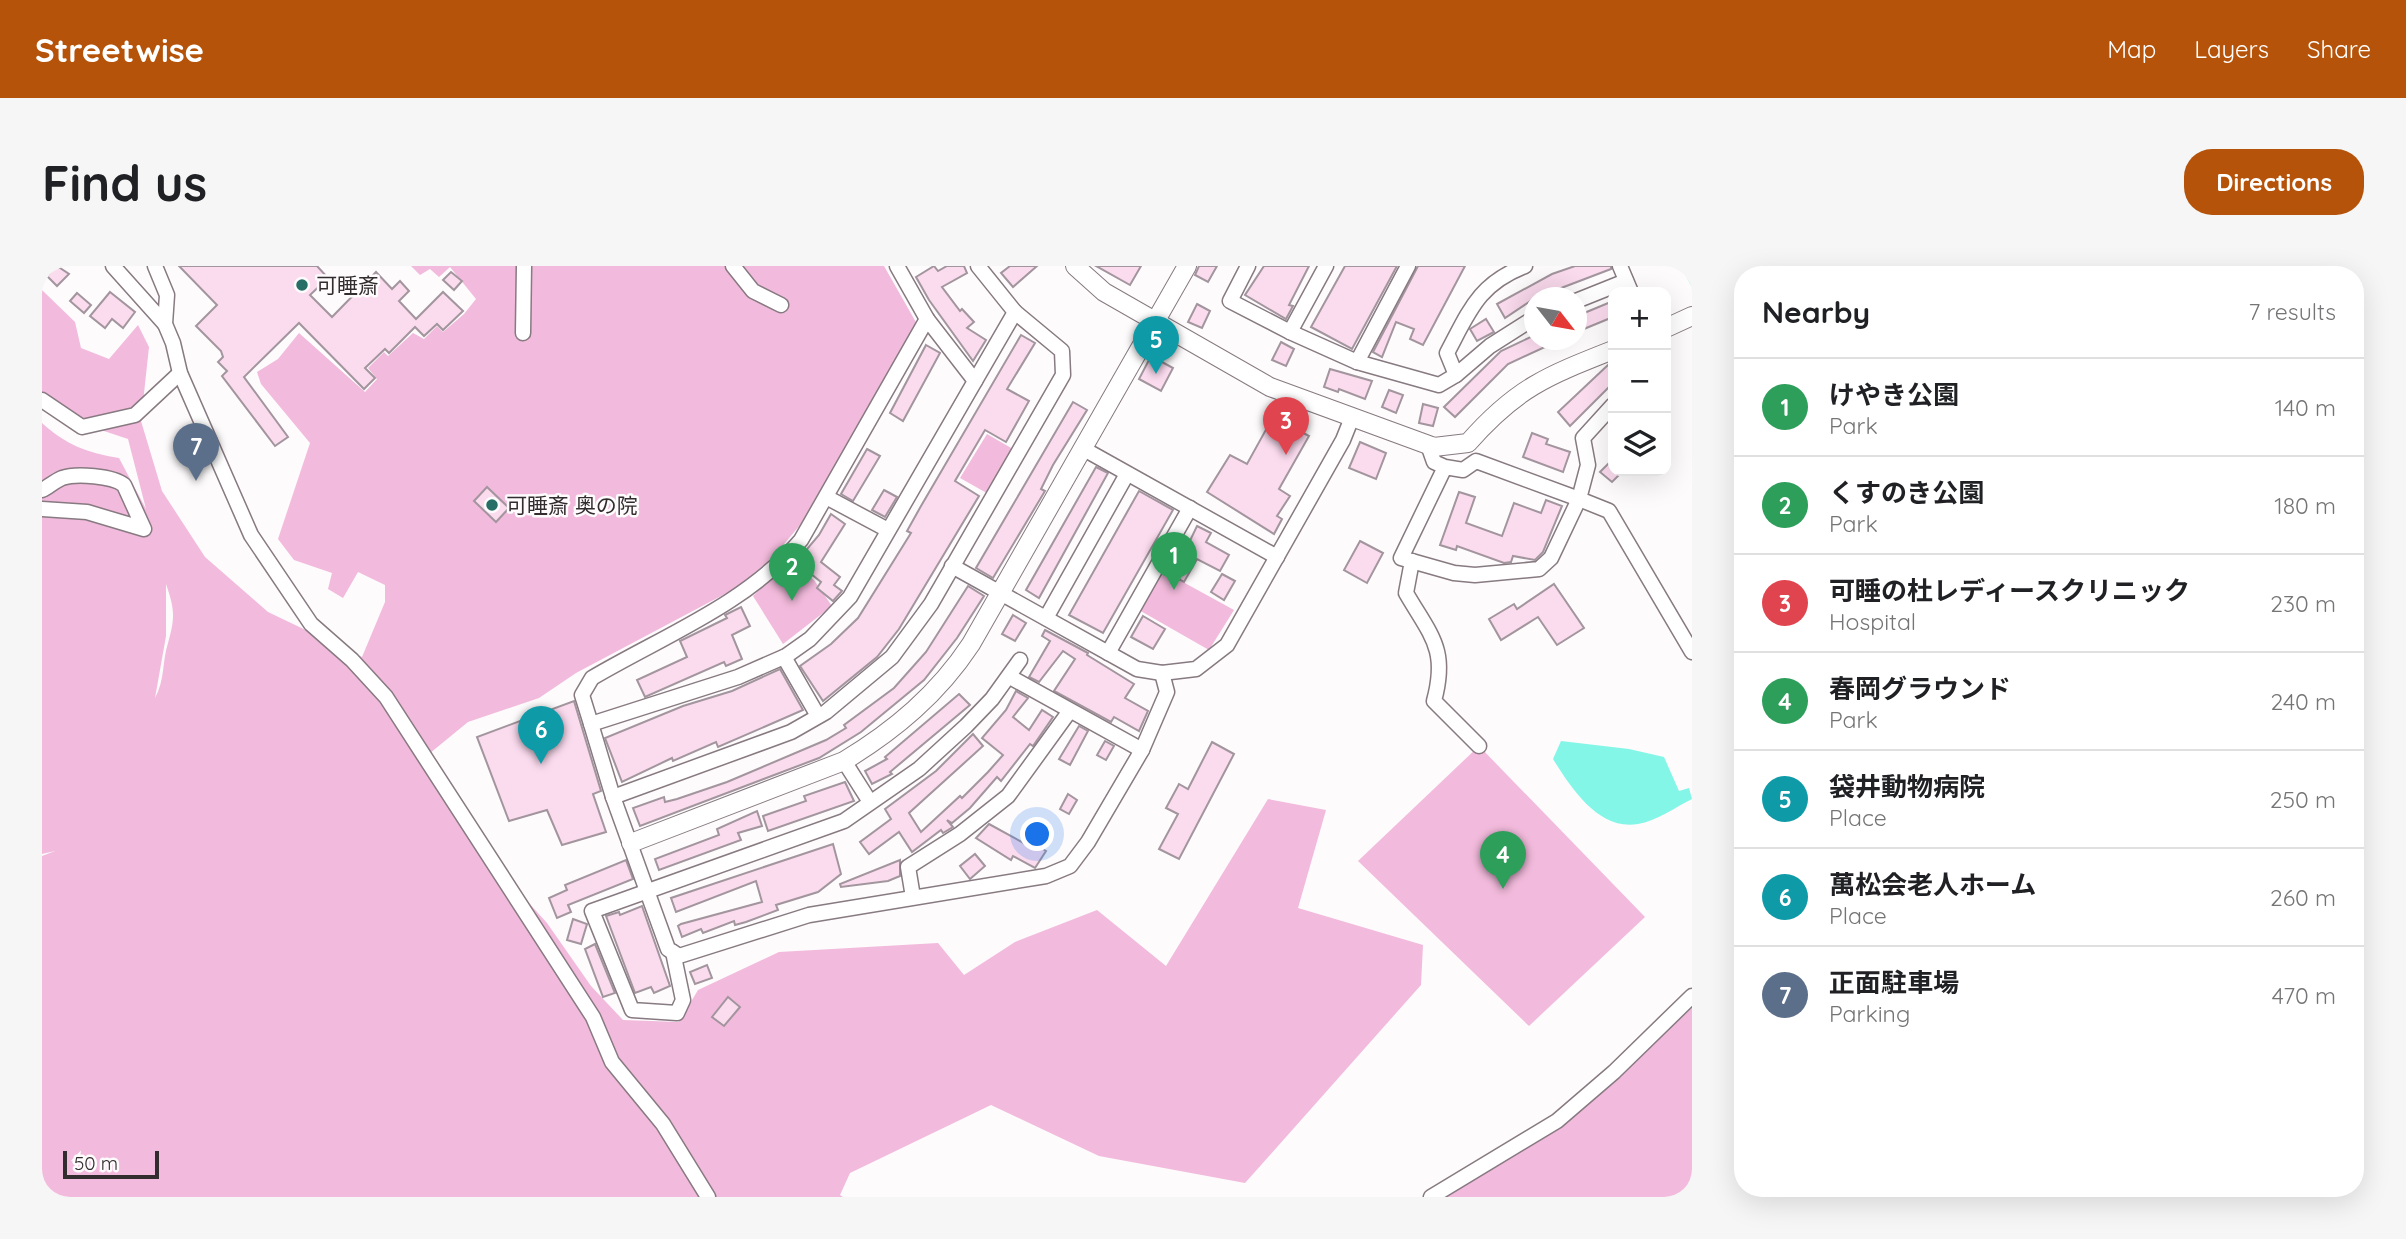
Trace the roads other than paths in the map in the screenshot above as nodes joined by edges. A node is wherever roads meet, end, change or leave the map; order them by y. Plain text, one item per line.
1 (113, 266) edge
2 (155, 266) edge
3 (524, 266) edge
4 (733, 266) edge
5 (897, 266) edge
6 (978, 266) edge
7 (1076, 266) edge
8 (1186, 266) edge
9 (1248, 266) edge
10 (1326, 266) edge
11 (1408, 266) edge
12 (1525, 266) edge
13 (1620, 266) edge
14 (1628, 287) edge
15 (1608, 292) edge
16 (1587, 298) edge
17 (781, 304) dead end
18 (1015, 312) junction
19 (1692, 316) edge
20 (927, 319) junction
21 (1155, 322) junction
22 (165, 324) junction
23 (1524, 325) edge
24 (1671, 326) edge
25 (1290, 332) junction
26 (523, 333) dead end
27 (1611, 350) edge
28 (1357, 362) junction
29 (180, 373) junction
30 (1456, 375) junction
31 (975, 381) junction
32 (42, 400) edge
33 (1608, 410) edge
34 (1351, 419) junction
35 (1428, 445) junction
36 (1082, 448) junction
37 (1445, 467) junction
38 (1127, 474) junction
39 (42, 490) edge
40 (828, 498) junction
41 (1579, 499) junction
42 (1190, 508) junction
43 (42, 509) edge
44 (888, 530) junction
45 (1278, 557) junction
46 (1412, 561) junction
47 (952, 566) junction
48 (1001, 592) junction
49 (1046, 618) junction
50 (1692, 652) edge
51 (1108, 653) junction
52 (784, 657) junction
53 (1020, 660) dead end
54 (1161, 673) junction
55 (1010, 677) junction
56 (1069, 712) junction
57 (818, 716) junction
58 (591, 724) junction
59 (1479, 746) dead end
60 (1142, 750) junction
61 (844, 761) junction
62 (613, 797) junction
63 (870, 802) junction
64 (631, 843) junction
65 (647, 891) junction
66 (913, 897) junction
67 (673, 952) junction
68 (1692, 996) edge
69 (708, 1197) edge
70 (1431, 1197) edge

1 - 22 street
2 - 22 street
3 - 26 street
4 - 17 street
5 - 20 street
6 - 18 street
7 - 21 street
8 - 21 street
9 - 25 street
10 - 25 street
11 - 28 street
12 - 30 street
13 - 14 street
15 - 16 street
18 - 31 street
18 - 47 street
19 - 24 street
20 - 31 street
20 - 40 street
21 - 34 street
21 - 36 street
22 - 29 street
23 - 30 street
25 - 28 street
27 - 35 street
28 - 30 street
29 - 32 street
29 - 69 street
31 - 44 street
33 - 41 street
34 - 35 street
34 - 45 street
35 - 37 street
36 - 38 street
36 - 48 street
37 - 41 street
37 - 46 street
38 - 42 street
38 - 49 street
39 - 43 street
40 - 44 street
40 - 58 street
41 - 46 street
41 - 50 street
42 - 45 street
42 - 51 street
44 - 52 street
45 - 54 street
46 - 59 street
47 - 48 street
47 - 57 street
48 - 49 street
48 - 61 street
49 - 51 street
51 - 54 street
52 - 57 street
52 - 58 street
53 - 55 street
54 - 60 street
55 - 56 street
55 - 63 street
56 - 60 street
56 - 66 street
57 - 62 street
58 - 62 street
60 - 66 street
61 - 63 street
61 - 64 street
62 - 64 street
63 - 65 street
64 - 65 street
65 - 67 street
65 - 67 street
66 - 67 street
68 - 70 street

